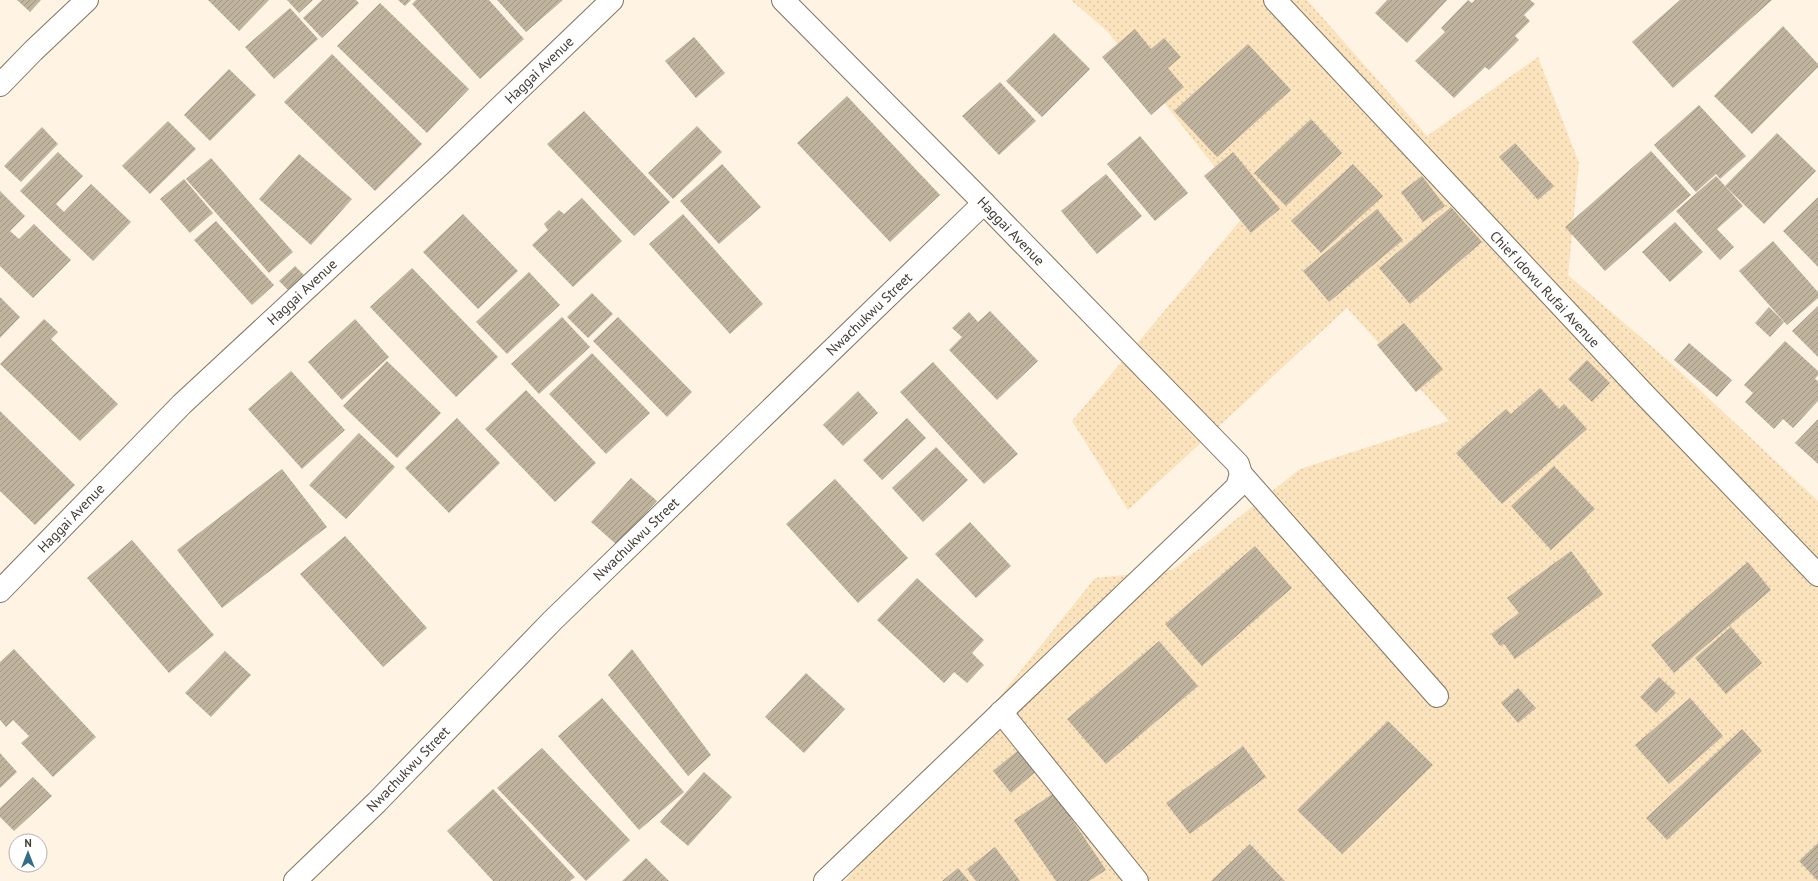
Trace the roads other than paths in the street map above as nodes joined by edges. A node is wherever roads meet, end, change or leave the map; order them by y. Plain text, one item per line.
1 (87, 0) edge
2 (612, 0) edge
3 (783, 0) edge
4 (1275, 0) edge
5 (0, 85) edge
6 (984, 203) junction
7 (1239, 469) junction
8 (1818, 575) edge
9 (0, 591) edge
10 (1437, 696) dead end
11 (1001, 712) junction
12 (295, 881) edge
13 (824, 881) edge
14 (1137, 881) edge

1 - 5 street
2 - 9 street, Haggai Avenue
3 - 6 street, Haggai Avenue
4 - 8 street, Chief Idowu Rufai Avenue
6 - 7 street, Haggai Avenue
6 - 12 street, Nwachukwu Street
7 - 10 street, Haggai Avenue
7 - 11 street
11 - 13 street
11 - 14 street

